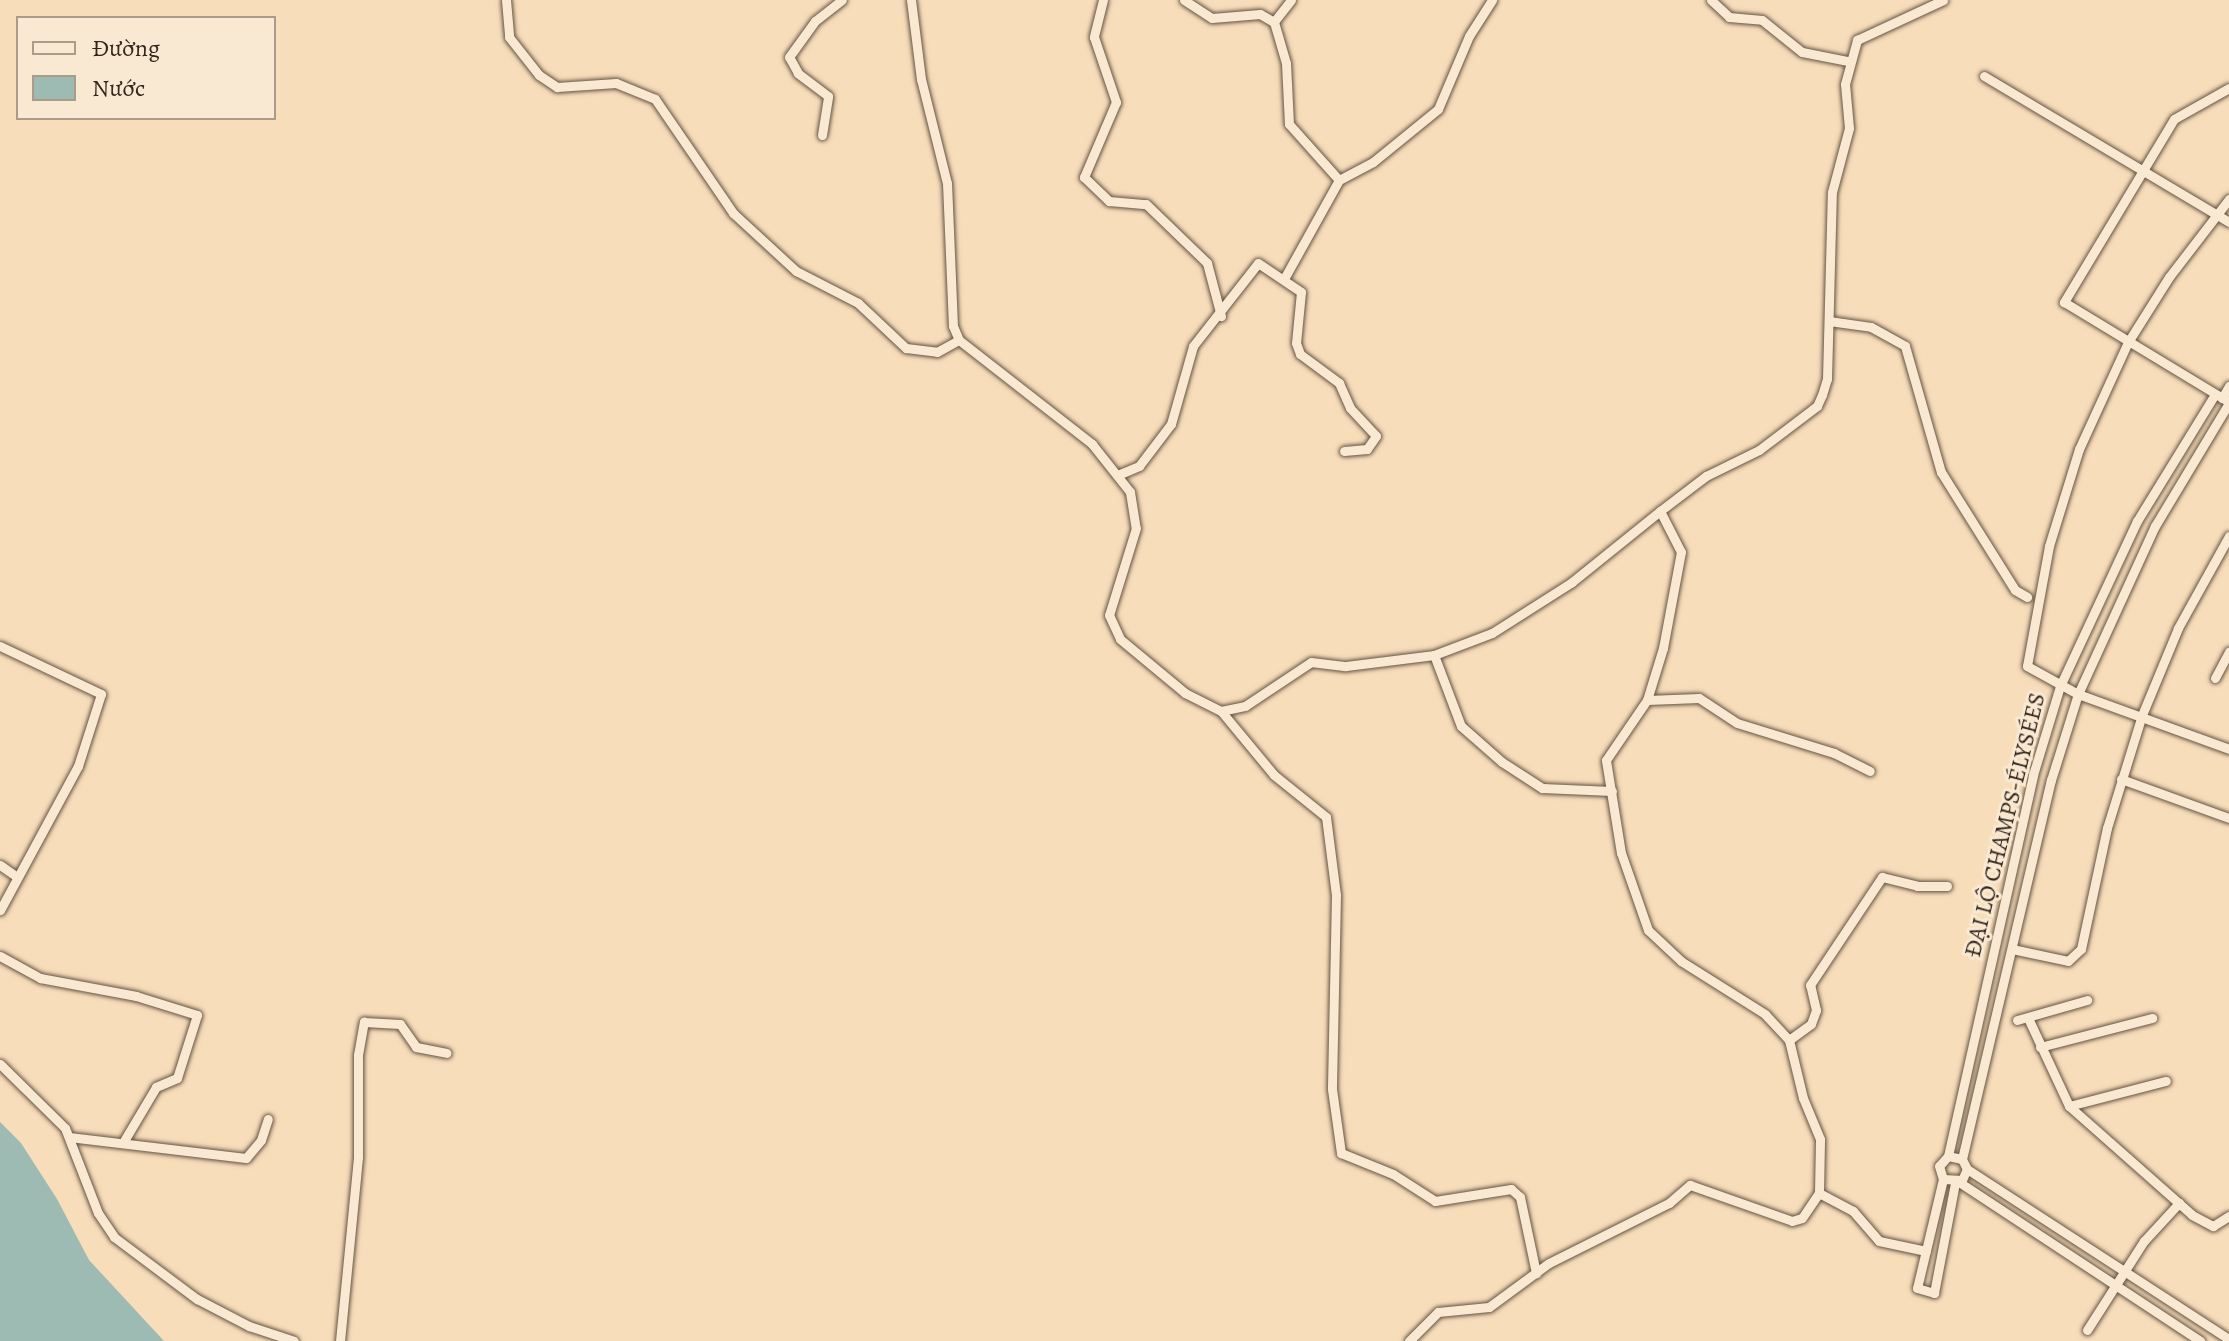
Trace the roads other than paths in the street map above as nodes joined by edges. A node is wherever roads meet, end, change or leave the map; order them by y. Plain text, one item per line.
1 (506, 0) edge
2 (842, 0) edge
3 (911, 0) edge
4 (1103, 0) edge
5 (1184, 0) edge
6 (1291, 0) edge
7 (1492, 0) edge
8 (1711, 0) edge
9 (1943, 0) edge
10 (1274, 22) junction
11 (1848, 61) junction
12 (1984, 76) dead end
13 (2229, 88) edge
14 (822, 135) dead end
15 (2141, 167) junction
16 (1339, 180) junction
17 (2229, 199) edge
18 (2216, 215) junction
19 (2229, 222) edge
20 (1285, 277) junction
21 (1221, 316) junction
22 (1829, 321) junction
23 (959, 340) junction
24 (2128, 342) junction
25 (2229, 386) edge
26 (2224, 399) edge
27 (1344, 451) dead end
28 (1120, 474) junction
29 (1660, 511) junction
30 (2229, 536) edge
31 (2027, 597) dead end
32 (0, 646) edge
33 (2229, 652) edge
34 (1434, 655) junction
35 (2215, 678) dead end
36 (2060, 686) junction
37 (2078, 694) junction
38 (1647, 700) junction
39 (1221, 711) junction
40 (2142, 715) junction
41 (2229, 749) edge
42 (1870, 771) dead end
43 (2121, 779) junction
44 (1612, 791) junction
45 (2229, 818) edge
46 (0, 865) edge
47 (16, 876) junction
48 (1947, 886) dead end
49 (0, 910) edge
50 (2012, 949) junction
51 (0, 956) edge
52 (2087, 1000) dead end
53 (2028, 1018) junction
54 (2152, 1018) dead end
55 (2017, 1020) dead end
56 (1789, 1040) junction
57 (2040, 1047) junction
58 (446, 1053) dead end
59 (0, 1064) edge
60 (2166, 1081) dead end
61 (2069, 1106) junction
62 (268, 1119) dead end
63 (69, 1137) junction
64 (124, 1141) junction
65 (1948, 1156) junction
66 (1965, 1164) junction
67 (1943, 1179) junction
68 (1957, 1183) junction
69 (1819, 1193) junction
70 (2179, 1203) junction
71 (2226, 1221) edge
72 (1926, 1251) junction
73 (2124, 1272) junction
74 (1536, 1273) junction
75 (2115, 1285) junction
76 (2087, 1330) dead end
77 (2229, 1339) edge
78 (294, 1341) edge
79 (340, 1341) edge
80 (1409, 1341) edge
81 (2200, 1341) edge

1 - 23 street
2 - 14 street
3 - 23 street
4 - 21 street
5 - 10 street
6 - 10 street
7 - 16 street
8 - 11 street
9 - 11 street
10 - 16 street
11 - 22 street
12 - 15 street
13 - 15 street
15 - 18 street
15 - 24 street
16 - 20 street
17 - 18 street
18 - 19 street
18 - 24 street
20 - 21 street
20 - 27 street
21 - 28 street
22 - 29 street
22 - 31 street
23 - 28 street
24 - 26 street
24 - 36 street
25 - 26 street, ĐẠI LỘ CHAMPS-ÉLYSÉES
26 - 36 street, ĐẠI LỘ CHAMPS-ÉLYSÉES
26 - 37 street, ĐẠI LỘ CHAMPS-ÉLYSÉES
28 - 39 street
29 - 34 street
29 - 38 street
30 - 40 street
32 - 47 street
33 - 35 street
34 - 39 street
34 - 44 street
36 - 37 street
36 - 65 street, ĐẠI LỘ CHAMPS-ÉLYSÉES
37 - 40 street
37 - 50 street, ĐẠI LỘ CHAMPS-ÉLYSÉES
38 - 42 street
38 - 44 street
39 - 74 street
40 - 41 street
40 - 43 street
43 - 45 street
43 - 50 street
44 - 56 street
46 - 47 street
47 - 49 street
48 - 56 street
50 - 66 street, ĐẠI LỘ CHAMPS-ÉLYSÉES
51 - 64 street
52 - 53 street
53 - 55 street
53 - 57 street
54 - 57 street
56 - 69 street
57 - 61 street
58 - 79 street
59 - 63 street
60 - 61 street
61 - 70 street
62 - 64 street
63 - 64 street
63 - 78 street
65 - 66 street
65 - 67 street, ĐẠI LỘ CHAMPS-ÉLYSÉES
66 - 68 street, ĐẠI LỘ CHAMPS-ÉLYSÉES
66 - 73 street
67 - 68 street
67 - 72 street, ĐẠI LỘ CHAMPS-ÉLYSÉES
68 - 72 street, ĐẠI LỘ CHAMPS-ÉLYSÉES
68 - 75 street
69 - 72 street
69 - 74 street
70 - 71 street
70 - 73 street
73 - 75 street
73 - 77 street
74 - 80 street
75 - 76 street
75 - 81 street

